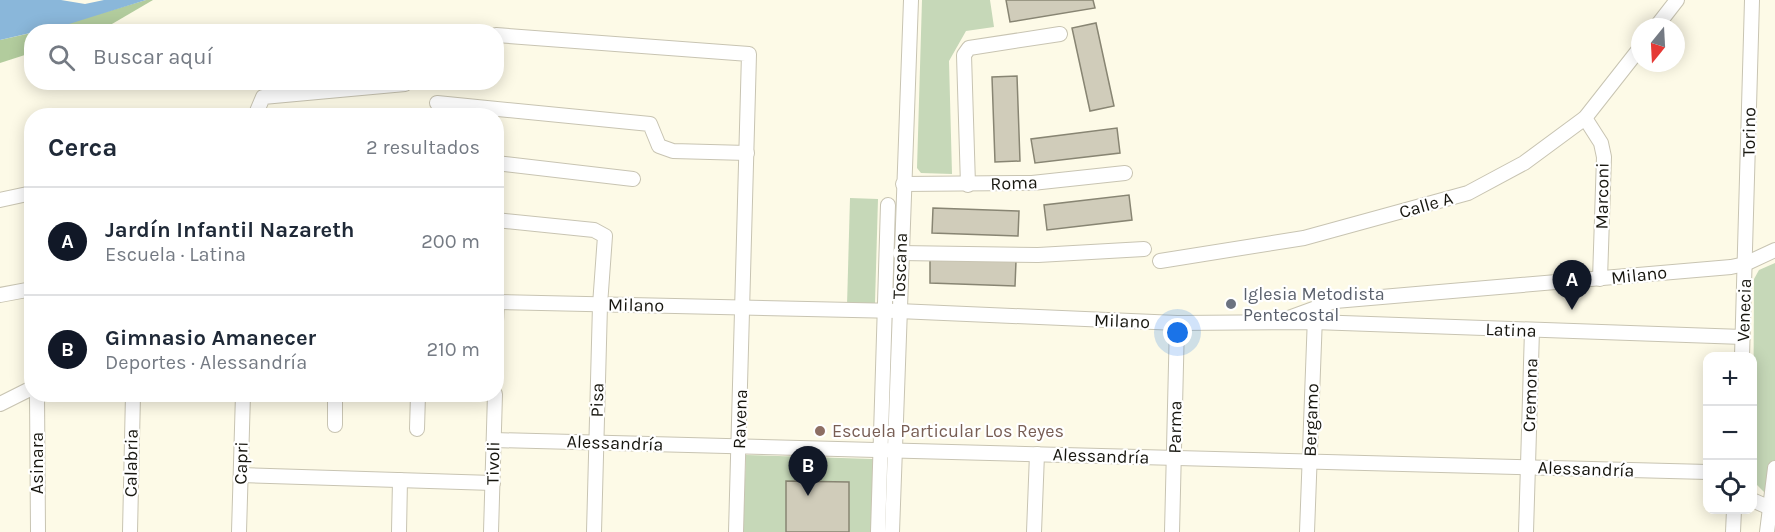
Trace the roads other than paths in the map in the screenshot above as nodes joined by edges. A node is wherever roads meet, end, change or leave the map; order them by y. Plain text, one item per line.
1 (910, 0) edge
2 (1677, 0) edge
3 (1752, 0) edge
4 (1663, 18) edge
5 (1060, 34) dead end
6 (504, 36) edge
7 (1631, 59) edge
8 (339, 90) edge
9 (437, 103) dead end
10 (258, 108) edge
11 (488, 108) edge
12 (504, 110) edge
13 (1585, 118) junction
14 (747, 153) junction
15 (504, 164) edge
16 (1125, 172) dead end
17 (633, 179) dead end
18 (903, 184) junction
19 (968, 185) junction
20 (24, 195) edge
21 (0, 200) edge
22 (888, 205) dead end
23 (504, 221) edge
24 (1144, 249) dead end
25 (1775, 250) edge
26 (900, 253) junction
27 (1160, 261) dead end
28 (1745, 264) junction
29 (1600, 279) junction
30 (24, 290) edge
31 (0, 295) edge
32 (504, 302) edge
33 (600, 305) junction
34 (744, 307) junction
35 (1315, 308) junction
36 (891, 311) junction
37 (1278, 322) junction
38 (1314, 322) junction
39 (1177, 323) junction
40 (1532, 330) junction
41 (1743, 337) junction
42 (1742, 352) edge
43 (24, 392) edge
44 (37, 402) edge
45 (133, 402) edge
46 (243, 402) edge
47 (335, 402) edge
48 (418, 402) edge
49 (495, 402) edge
50 (0, 404) edge
51 (335, 425) dead end
52 (417, 429) dead end
53 (494, 440) junction
54 (596, 442) junction
55 (739, 446) junction
56 (887, 450) junction
57 (1037, 454) junction
58 (1174, 458) junction
59 (1310, 461) junction
60 (1528, 467) junction
61 (1775, 468) edge
62 (1703, 472) edge
63 (241, 475) junction
64 (400, 480) junction
65 (493, 483) junction
66 (1757, 502) edge
67 (1772, 509) edge
68 (1734, 514) edge
69 (38, 532) edge
70 (130, 532) edge
71 (239, 532) edge
72 (399, 532) edge
73 (491, 532) edge
74 (594, 532) edge
75 (736, 532) edge
76 (878, 532) edge
77 (892, 532) edge
78 (1034, 532) edge
79 (1172, 532) edge
80 (1307, 532) edge
81 (1526, 532) edge
82 (1734, 532) edge
83 (1767, 532) edge

1 - 18 street, Toscana
2 - 4 street
3 - 28 street, Torino
5 - 19 street
6 - 14 street, Ravena
7 - 13 street, Calle A
8 - 10 street
9 - 11 street
12 - 14 street
13 - 27 street, Calle A
13 - 29 street, Marconi
14 - 34 street, Ravena
15 - 17 street
16 - 19 street, Roma
18 - 19 street, Roma
18 - 26 street, Toscana
20 - 21 street
22 - 36 street, Toscana
23 - 33 street, Pisa
24 - 26 street
25 - 28 street, Milano
26 - 36 street, Toscana
28 - 29 street, Milano
28 - 41 street, Venecia
29 - 35 street, Milano
30 - 31 street
32 - 33 street, Milano
33 - 34 street, Milano
33 - 54 street, Pisa
34 - 36 street, Milano
34 - 55 street, Ravena
35 - 37 street, Milano
35 - 38 street, Bergamo
36 - 39 street, Milano
36 - 56 street, Toscana
37 - 38 street, Latina
37 - 39 street, Milano
38 - 40 street, Latina
38 - 59 street, Bergamo
39 - 58 street, Parma
40 - 41 street, Latina
40 - 60 street, Cremona
41 - 42 street, Venecia
43 - 50 street
44 - 69 street, Asinara
45 - 70 street, Calabria
46 - 63 street, Capri
47 - 51 street
48 - 52 street
49 - 53 street, Tivoli
53 - 54 street, Alessandría
53 - 65 street, Tivoli
54 - 55 street, Alessandría
54 - 74 street, Pisa
55 - 56 street, Alessandría
55 - 75 street, Ravena
56 - 57 street, Alessandría
56 - 76 street, Toscana
56 - 77 street, Toscana
57 - 58 street, Alessandría
57 - 78 street
58 - 59 street, Alessandría
58 - 79 street, Parma
59 - 60 street, Alessandría
59 - 80 street, Bergamo
60 - 62 street, Alessandría
60 - 81 street, Cremona
61 - 67 street
63 - 64 street
63 - 71 street, Capri
64 - 65 street
64 - 72 street
65 - 73 street, Tivoli
66 - 67 street
67 - 83 street
68 - 82 street

